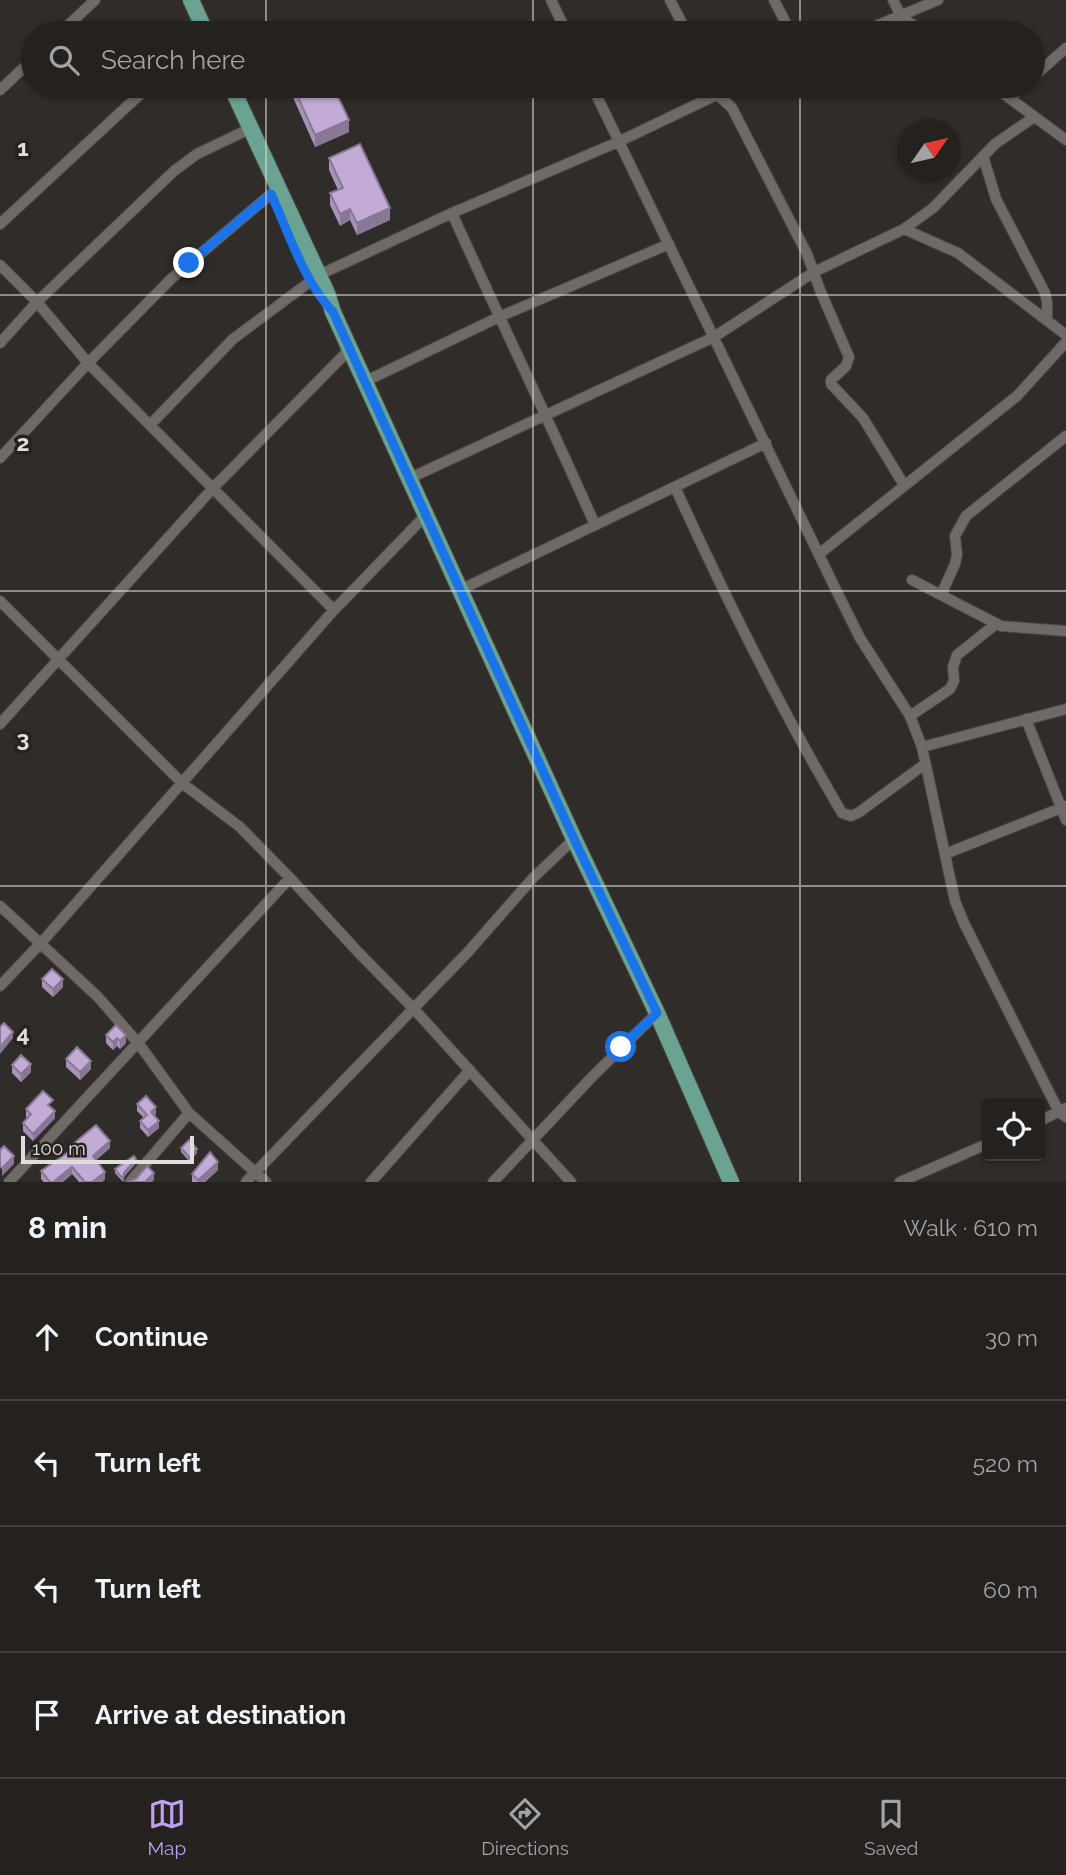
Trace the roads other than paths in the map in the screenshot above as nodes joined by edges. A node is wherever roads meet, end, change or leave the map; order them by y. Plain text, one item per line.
1 (95, 0) edge
2 (181, 0) edge
3 (191, 0) edge
4 (551, 0) edge
5 (670, 0) edge
6 (774, 0) edge
7 (893, 0) edge
8 (937, 0) edge
9 (901, 16) junction
10 (73, 21) edge
11 (191, 21) edge
12 (201, 21) edge
13 (561, 21) edge
14 (681, 21) edge
15 (785, 21) edge
16 (889, 21) edge
17 (908, 21) edge
18 (1066, 48) edge
19 (1045, 66) edge
20 (21, 70) edge
21 (0, 90) edge
22 (136, 98) edge
23 (227, 98) edge
24 (235, 98) edge
25 (598, 98) edge
26 (700, 98) edge
27 (723, 98) edge
28 (1009, 98) edge
29 (1034, 117) junction
30 (243, 132) junction
31 (1066, 140) edge
32 (618, 142) junction
33 (984, 156) junction
34 (271, 194) junction
35 (452, 213) junction
36 (0, 224) edge
37 (904, 229) junction
38 (668, 244) junction
39 (0, 265) edge
40 (814, 272) junction
41 (315, 278) junction
42 (37, 302) junction
43 (499, 317) junction
44 (1047, 321) junction
45 (1066, 335) edge
46 (714, 337) junction
47 (0, 342) edge
48 (1066, 342) edge
49 (350, 349) junction
50 (88, 363) junction
51 (364, 382) junction
52 (546, 415) junction
53 (150, 425) junction
54 (1066, 436) edge
55 (766, 443) junction
56 (0, 458) edge
57 (408, 479) junction
58 (904, 485) junction
59 (675, 487) junction
60 (213, 488) junction
61 (425, 516) junction
62 (595, 525) junction
63 (819, 554) junction
64 (912, 580) dead end
65 (460, 590) junction
66 (941, 595) junction
67 (0, 601) edge
68 (334, 610) junction
69 (996, 624) junction
70 (1066, 631) edge
71 (58, 661) junction
72 (1066, 709) edge
73 (910, 716) junction
74 (1026, 719) junction
75 (0, 724) edge
76 (922, 747) junction
77 (925, 764) junction
78 (182, 783) junction
79 (1064, 807) edge
80 (1066, 820) edge
81 (574, 839) junction
82 (945, 854) junction
83 (290, 877) junction
84 (0, 906) edge
85 (41, 943) junction
86 (0, 986) edge
87 (413, 1008) junction
88 (657, 1013) junction
89 (139, 1044) junction
90 (470, 1070) junction
91 (1064, 1113) edge
92 (189, 1114) junction
93 (1045, 1119) edge
94 (533, 1139) junction
95 (982, 1146) edge
96 (256, 1172) junction
97 (9, 1182) edge
98 (130, 1182) edge
99 (246, 1182) edge
100 (266, 1182) edge
101 (371, 1182) edge
102 (493, 1182) edge
103 (571, 1182) edge
104 (731, 1182) edge
105 (900, 1182) edge

1 - 10 street
2 - 11 main road
3 - 12 main road
4 - 13 street
5 - 14 street
6 - 15 street
7 - 9 street
8 - 9 street
9 - 16 street
9 - 17 street
18 - 19 street
20 - 21 street
22 - 36 street
23 - 30 main road
24 - 41 main road
25 - 32 street
26 - 32 street
27 - 40 street
28 - 29 street
29 - 31 street
29 - 33 street
30 - 34 main road
30 - 42 street
32 - 35 street
32 - 38 street
33 - 37 street
33 - 44 street
34 - 41 main road
34 - 50 street
35 - 41 street
35 - 43 street
37 - 40 street
37 - 44 street
38 - 43 street
38 - 46 street
39 - 42 street
40 - 46 street
40 - 58 street
41 - 49 main road
41 - 53 street
42 - 47 street
42 - 50 street
43 - 51 street
43 - 52 street
44 - 45 street
46 - 52 street
46 - 55 street
48 - 58 street
49 - 51 main road
49 - 60 street
50 - 53 street
50 - 56 street
51 - 57 main road
52 - 57 street
52 - 62 street
53 - 60 street
54 - 66 street
55 - 59 street
55 - 63 street
57 - 61 main road
58 - 63 street
59 - 62 street
59 - 77 street
60 - 68 street
60 - 71 street
61 - 65 main road
61 - 68 street
62 - 65 street
63 - 73 street
64 - 66 street
65 - 81 main road
66 - 69 street
67 - 71 street
68 - 78 street
69 - 70 street
69 - 73 street
71 - 75 street
71 - 78 street
72 - 74 street
73 - 76 street
74 - 76 street
74 - 79 street
76 - 77 street
77 - 82 street
78 - 83 street
78 - 85 street
79 - 80 street
79 - 82 street
81 - 87 street
81 - 88 main road
82 - 91 street
83 - 87 street
83 - 89 street
84 - 85 street
85 - 86 street
85 - 89 street
87 - 90 street
87 - 96 street
88 - 94 street
88 - 104 main road
89 - 92 street
89 - 97 street
90 - 94 street
90 - 101 street
91 - 93 street
92 - 96 street
92 - 98 street
94 - 102 street
94 - 103 street
95 - 105 street
96 - 99 street
96 - 100 street

